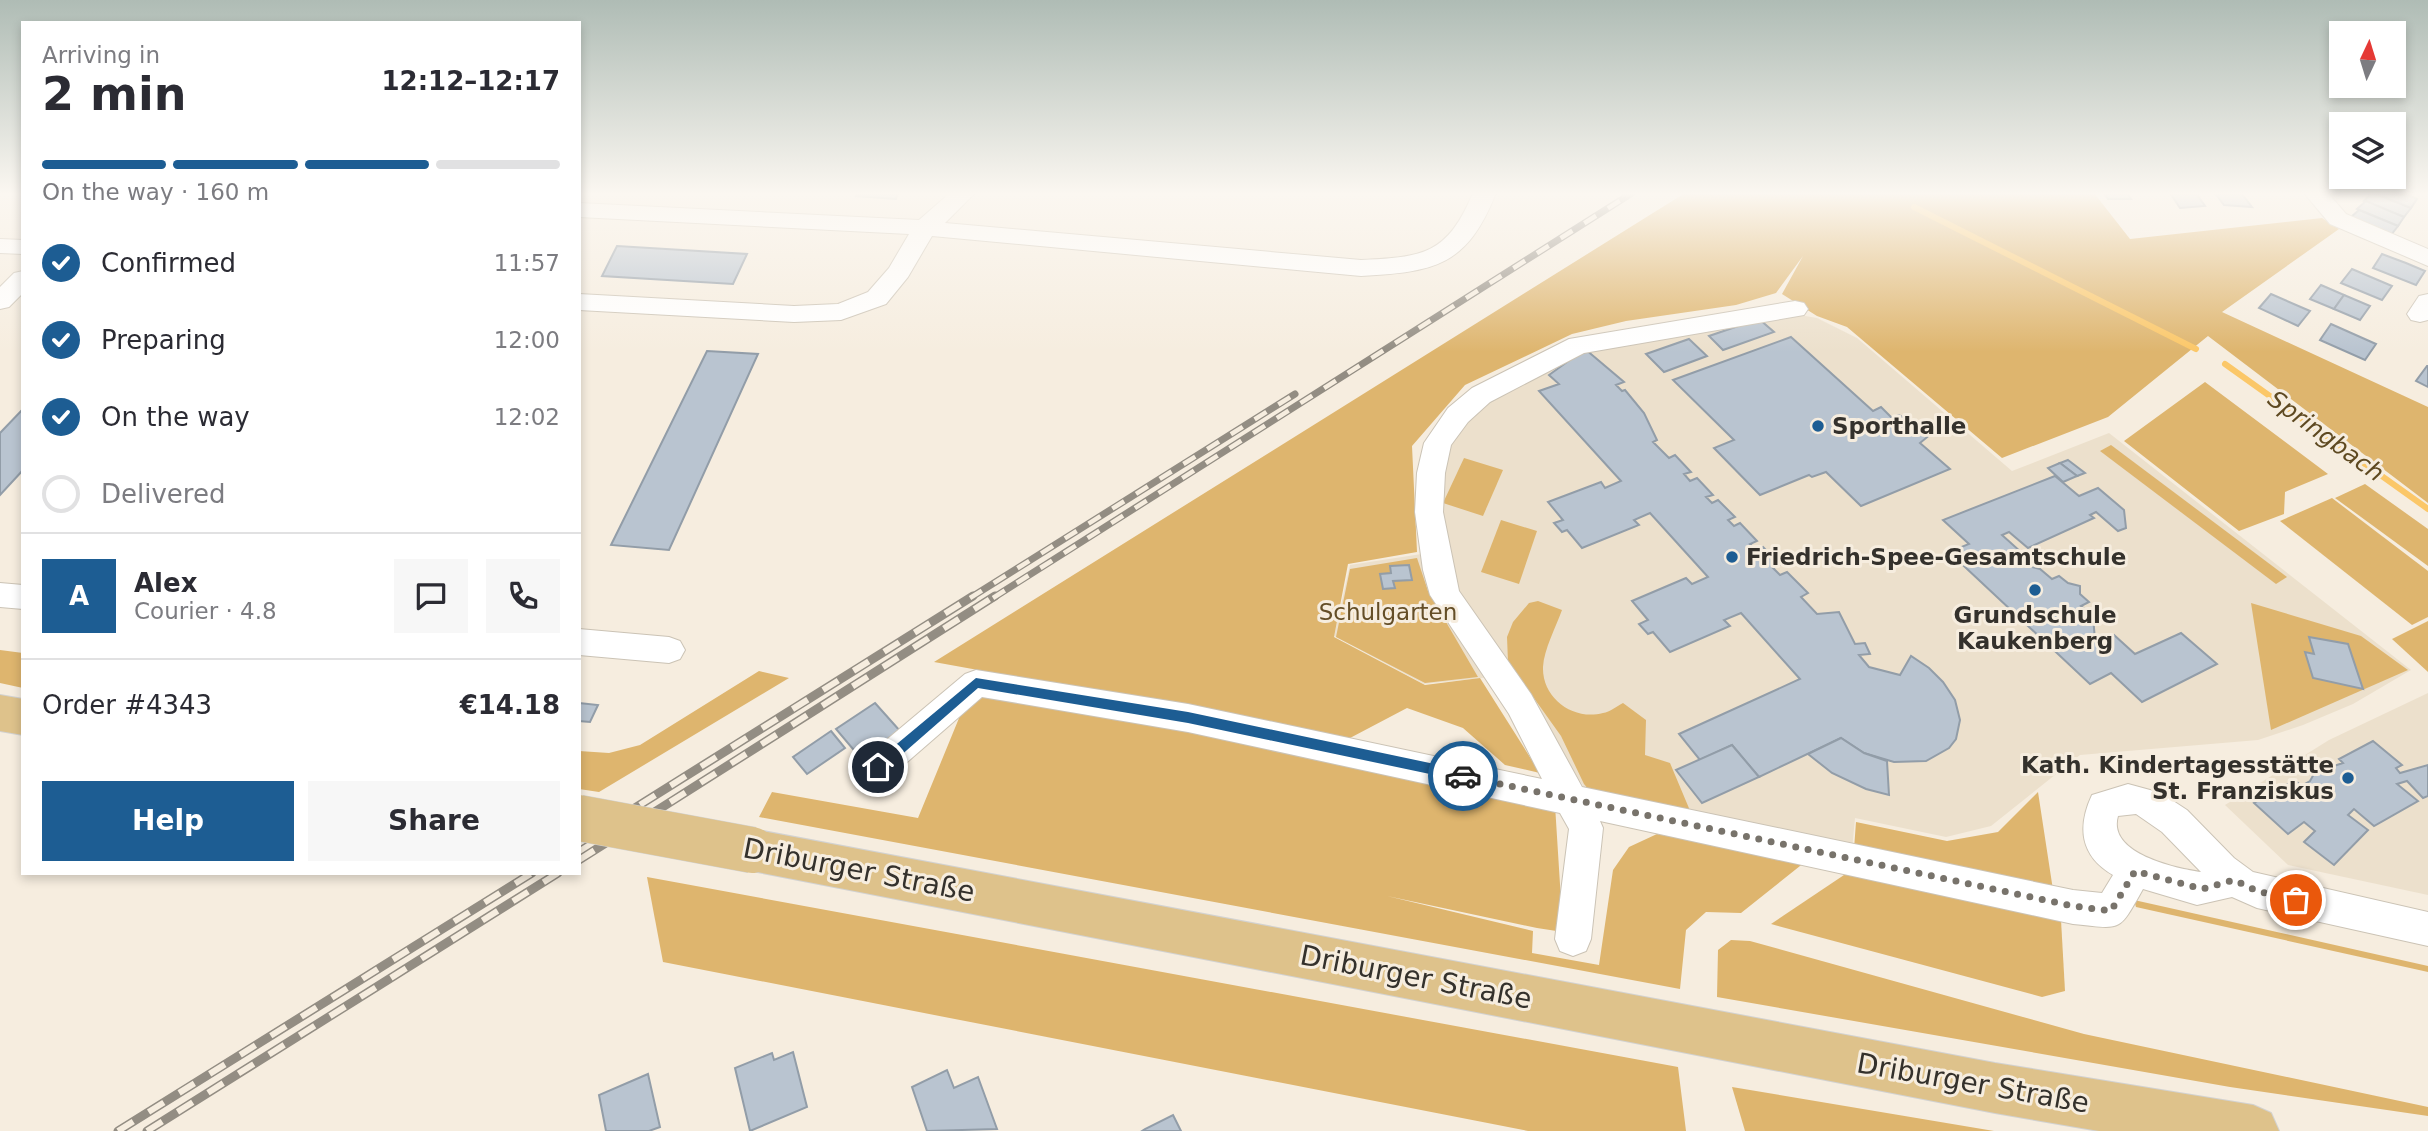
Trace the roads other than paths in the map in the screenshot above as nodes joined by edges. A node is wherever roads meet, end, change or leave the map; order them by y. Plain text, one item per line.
1 (0, 246) edge
2 (914, 246) edge
3 (1119, 246) edge
4 (1453, 246) edge
5 (2401, 246) edge
6 (21, 247) edge
7 (2420, 254) edge
8 (21, 280) edge
9 (0, 301) edge
10 (581, 302) edge
11 (1795, 309) dead end
12 (0, 596) edge
13 (21, 597) edge
14 (581, 642) edge
15 (669, 650) dead end
16 (0, 713) edge
17 (21, 717) edge
18 (878, 767) dead end
19 (1571, 798) junction
20 (581, 818) edge
21 (2135, 871) junction
22 (2234, 880) junction
23 (2428, 929) edge
24 (1573, 939) dead end
25 (2253, 1131) edge

1 - 6 street
2 - 10 street
3 - 4 street
5 - 7 street
8 - 9 street
11 - 19 street
12 - 13 street
14 - 15 street
16 - 17 main road
18 - 19 street
19 - 21 street
19 - 24 street
20 - 25 main road, Driburger Straße, bridge
21 - 22 street
21 - 22 street
22 - 23 street

